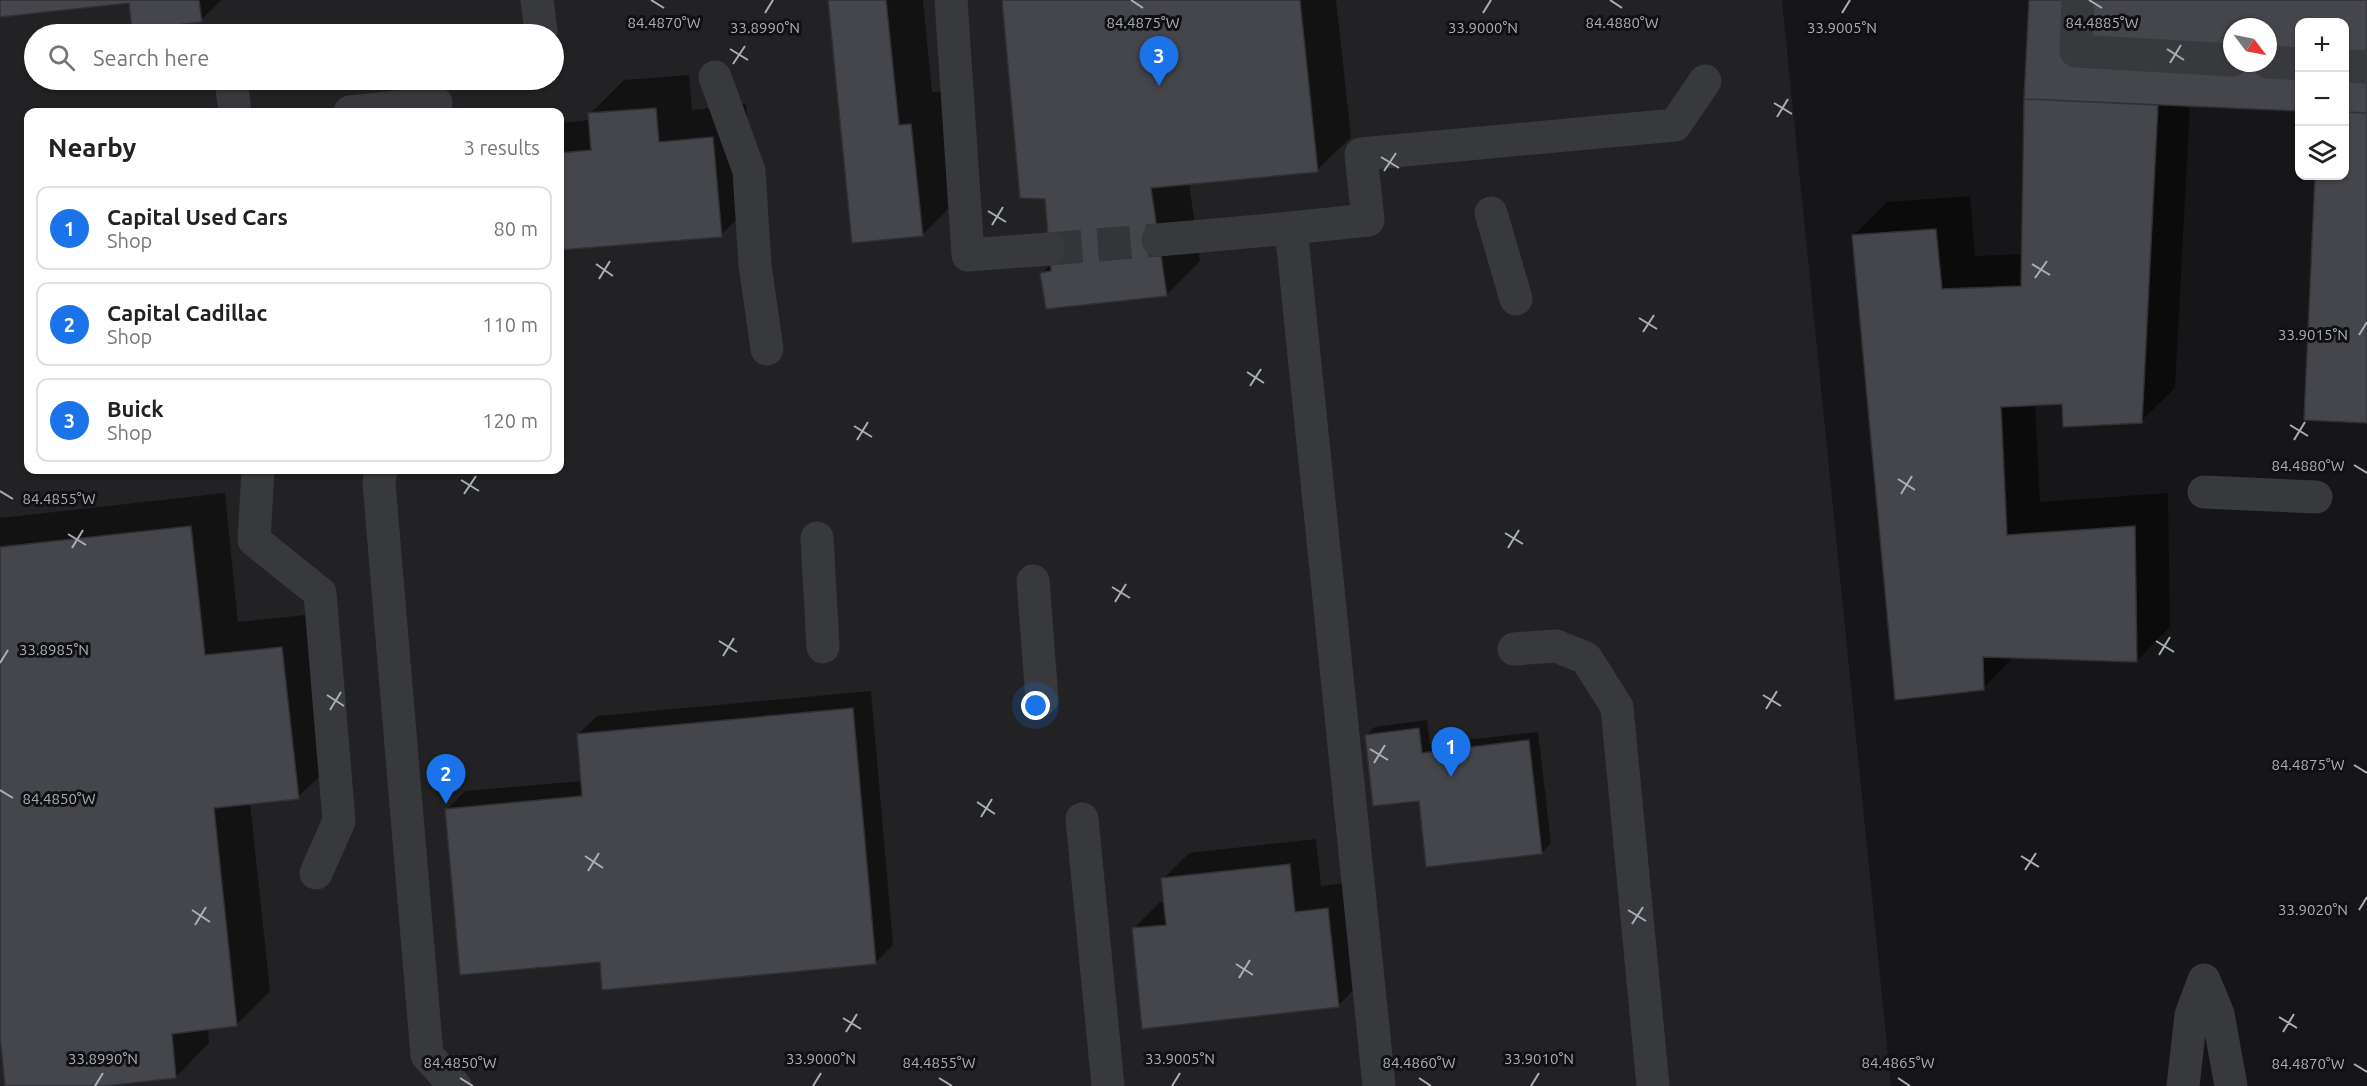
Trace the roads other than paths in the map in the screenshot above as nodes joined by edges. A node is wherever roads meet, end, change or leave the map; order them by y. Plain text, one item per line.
1 (537, 0) edge
2 (951, 0) edge
3 (2078, 0) edge
4 (540, 24) edge
5 (2223, 59) edge
6 (2277, 63) edge
7 (2295, 64) edge
8 (2349, 66) edge
9 (2367, 67) edge
10 (715, 76) dead end
11 (1705, 81) dead end
12 (232, 90) edge
13 (234, 108) edge
14 (393, 108) edge
15 (435, 108) edge
16 (1491, 213) dead end
17 (1291, 228) junction
18 (1158, 240) tunnel mouth
19 (1049, 249) tunnel mouth
20 (1516, 300) dead end
21 (767, 349) dead end
22 (258, 474) edge
23 (381, 474) edge
24 (2204, 492) dead end
25 (2316, 497) dead end
26 (817, 538) dead end
27 (1033, 581) dead end
28 (823, 647) dead end
29 (1514, 649) dead end
30 (1042, 699) dead end
31 (1082, 819) dead end
32 (316, 873) dead end
33 (455, 1086) edge
34 (1108, 1086) edge
35 (1379, 1086) edge
36 (1653, 1086) edge
37 (2183, 1086) edge
38 (2231, 1086) edge

1 - 4 street
2 - 19 street
3 - 5 street
6 - 7 street
8 - 9 street
10 - 21 street
11 - 17 street
12 - 13 street
14 - 15 street
16 - 20 street
17 - 18 street
17 - 35 street
22 - 32 street
23 - 33 street
24 - 25 street
26 - 28 street
27 - 30 street
29 - 36 street
31 - 34 street
37 - 38 street

